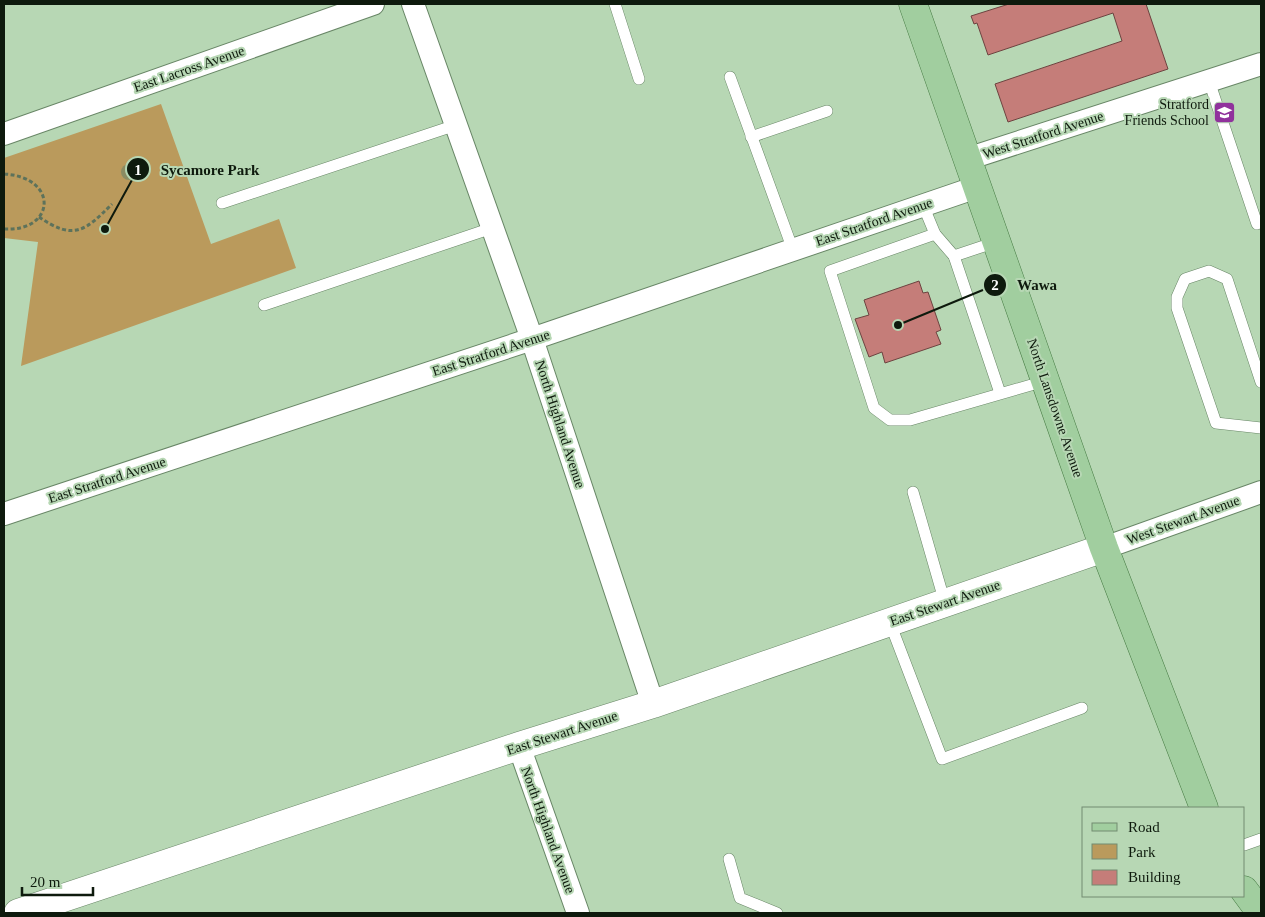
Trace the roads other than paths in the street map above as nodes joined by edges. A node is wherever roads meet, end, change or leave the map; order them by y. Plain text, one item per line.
1 (373, 4) edge
2 (413, 4) edge
3 (614, 4) edge
4 (913, 4) edge
5 (1261, 64) edge
6 (730, 77) dead end
7 (639, 79) dead end
8 (1209, 81) junction
9 (827, 110) dead end
10 (456, 125) junction
11 (4, 134) edge
12 (751, 137) junction
13 (967, 159) junction
14 (977, 187) junction
15 (222, 203) dead end
16 (923, 205) junction
17 (1257, 224) dead end
18 (492, 228) junction
19 (935, 234) junction
20 (996, 242) junction
21 (793, 250) junction
22 (954, 256) junction
23 (264, 305) dead end
24 (532, 339) junction
25 (1045, 380) junction
26 (1261, 382) edge
27 (1000, 393) junction
28 (1261, 428) edge
29 (913, 492) dead end
30 (1261, 492) edge
31 (4, 514) edge
32 (1104, 548) junction
33 (945, 603) junction
34 (890, 622) junction
35 (653, 704) junction
36 (1082, 708) dead end
37 (519, 746) junction
38 (1204, 807) edge
39 (1261, 839) edge
40 (1245, 845) edge
41 (729, 859) dead end
42 (1245, 891) edge
43 (18, 913) edge
44 (578, 913) edge
45 (777, 913) edge
46 (1261, 913) edge

1 - 11 street, East Lacross Avenue
2 - 10 street, North Highland Avenue
3 - 7 lane
4 - 13 main road, North Lansdowne Avenue
5 - 8 street, West Stratford Avenue
6 - 12 lane
8 - 13 street, West Stratford Avenue
8 - 17 lane
9 - 12 lane
10 - 15 lane
10 - 18 street, North Highland Avenue
12 - 21 lane
13 - 14 main road, North Lansdowne Avenue
14 - 16 street, East Stratford Avenue
14 - 20 main road, North Lansdowne Avenue
16 - 19 lane
16 - 21 street, East Stratford Avenue
18 - 23 lane
18 - 24 street, North Highland Avenue
19 - 22 lane
19 - 27 lane
20 - 22 lane
20 - 25 main road, North Lansdowne Avenue
21 - 24 street, East Stratford Avenue
22 - 27 lane
24 - 31 street, East Stratford Avenue
24 - 35 street, North Highland Avenue
25 - 27 lane
25 - 32 main road, North Lansdowne Avenue
26 - 28 lane
29 - 33 lane
30 - 32 street, West Stewart Avenue
32 - 33 street, East Stewart Avenue
32 - 38 main road, North Lansdowne Avenue
33 - 34 street, East Stewart Avenue
34 - 35 street, East Stewart Avenue
34 - 36 lane
35 - 37 street, East Stewart Avenue
37 - 43 street, East Stewart Avenue
37 - 44 street, North Highland Avenue
39 - 40 lane
41 - 45 lane
42 - 46 main road

